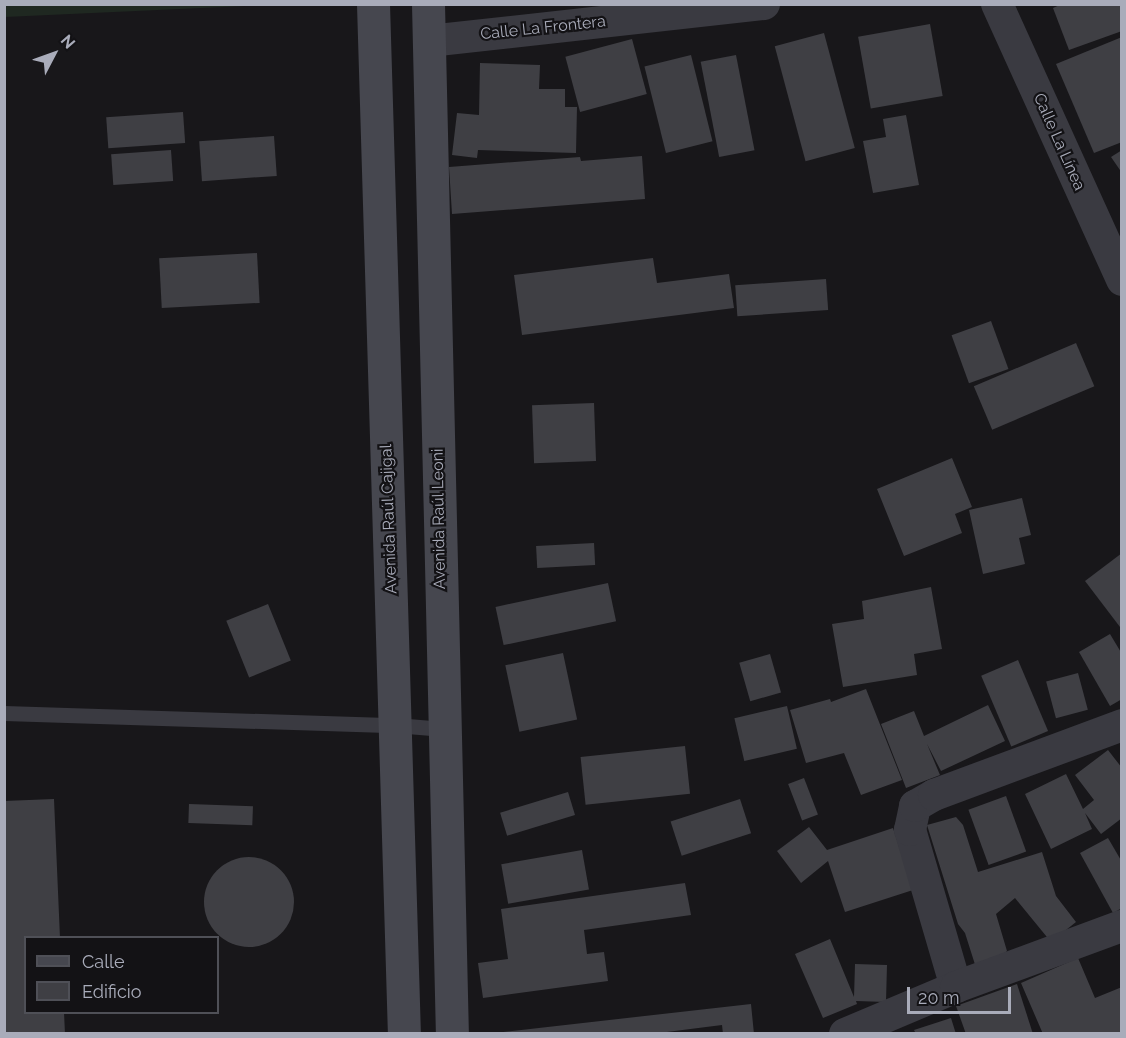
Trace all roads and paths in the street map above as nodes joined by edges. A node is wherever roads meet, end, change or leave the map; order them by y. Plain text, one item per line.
1 (373, 4) edge
2 (428, 4) edge
3 (764, 4) edge
4 (997, 4) edge
5 (429, 40) junction
6 (1122, 280) edge
7 (4, 713) edge
8 (395, 724) junction
9 (1122, 725) edge
10 (444, 729) junction
11 (1122, 927) edge
12 (956, 987) junction
13 (404, 1034) edge
14 (452, 1034) edge
15 (845, 1034) edge

1 - 8 main road, Avenida Raúl Cajigal
2 - 5 main road, Avenida Raúl Leoni
3 - 5 street, Calle La Frontera
4 - 6 street, Calle La Línea
5 - 10 main road, Avenida Raúl Leoni
7 - 8 lane
8 - 10 lane
8 - 13 main road, Avenida Raúl Cajigal
9 - 12 street
10 - 14 main road, Avenida Raúl Leoni
11 - 12 street
12 - 15 street

